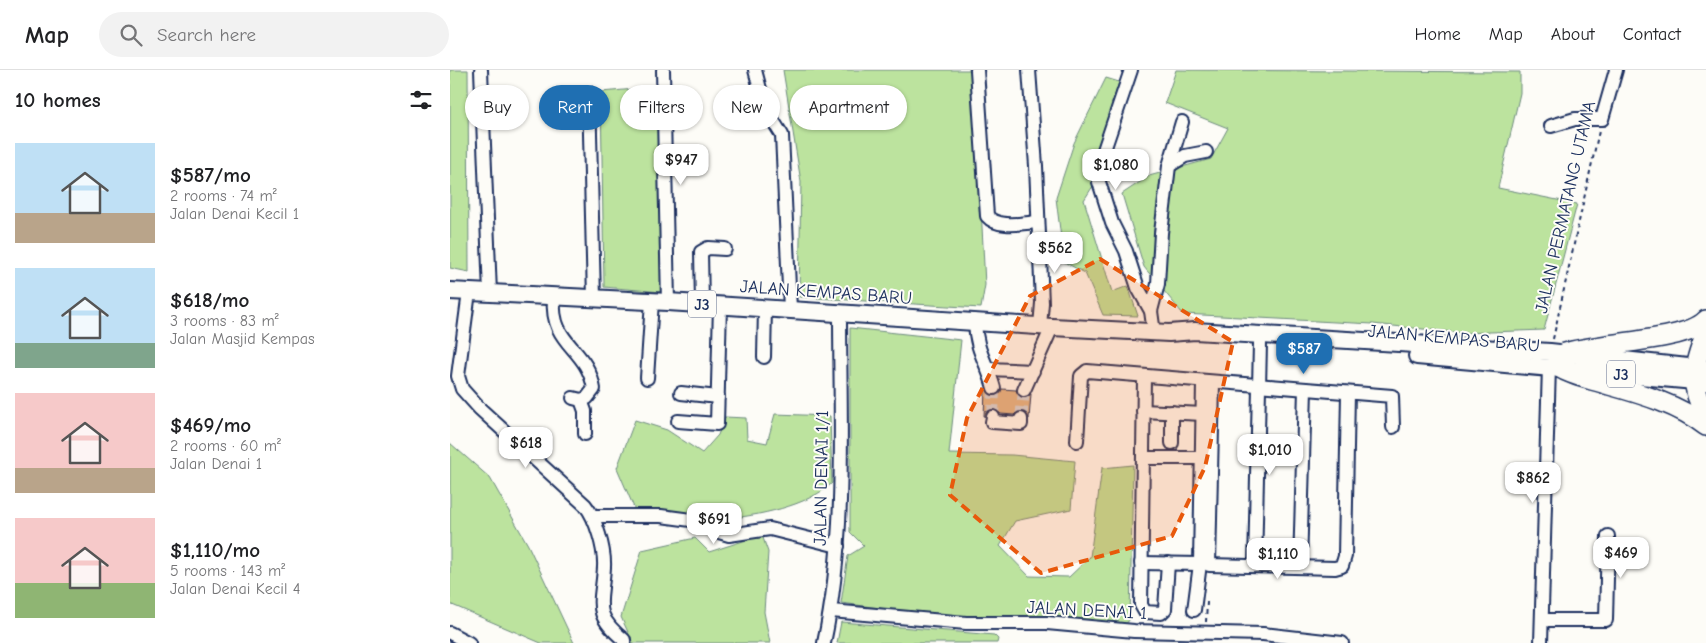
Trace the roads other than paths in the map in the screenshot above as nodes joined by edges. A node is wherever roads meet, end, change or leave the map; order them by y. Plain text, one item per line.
1 (481, 70) edge
2 (664, 70) edge
3 (755, 70) edge
4 (977, 70) edge
5 (1029, 70) edge
6 (1131, 70) edge
7 (1616, 70) edge
8 (1182, 122) dead end
9 (1551, 126) dead end
10 (590, 130) edge
11 (1206, 152) dead end
12 (1169, 166) junction
13 (1038, 222) junction
14 (724, 249) dead end
15 (450, 292) edge
16 (469, 292) junction
17 (490, 293) junction
18 (554, 298) junction
19 (594, 299) junction
20 (652, 301) junction
21 (668, 302) junction
22 (702, 304) junction
23 (720, 305) junction
24 (766, 308) junction
25 (790, 309) junction
26 (1151, 311) junction
27 (840, 312) junction
28 (1706, 320) edge
29 (975, 322) junction
30 (1046, 327) junction
31 (1161, 333) junction
32 (1706, 333) edge
33 (1260, 343) junction
34 (764, 358) dead end
35 (1555, 360) junction
36 (989, 369) junction
37 (1033, 371) junction
38 (1700, 375) edge
39 (1144, 377) junction
40 (647, 378) dead end
41 (1208, 382) junction
42 (1258, 385) junction
43 (994, 388) tunnel mouth
44 (1305, 389) junction
45 (1024, 390) tunnel mouth
46 (1348, 392) junction
47 (682, 393) dead end
48 (718, 397) junction
49 (1143, 411) junction
50 (1172, 412) junction
51 (1203, 414) junction
52 (1706, 416) edge
53 (993, 417) dead end
54 (1021, 419) dead end
55 (678, 421) dead end
56 (1706, 426) edge
57 (1393, 427) dead end
58 (585, 434) dead end
59 (1077, 440) dead end
60 (1172, 443) dead end
61 (1142, 458) junction
62 (1202, 458) junction
63 (594, 516) junction
64 (1608, 536) dead end
65 (838, 546) junction
66 (1141, 563) junction
67 (1168, 563) junction
68 (1205, 564) junction
69 (1255, 566) junction
70 (1300, 567) junction
71 (1194, 610) dead end
72 (831, 611) junction
73 (1543, 620) junction
74 (450, 633) edge
75 (1263, 639) edge
76 (468, 643) edge
77 (624, 643) edge
78 (824, 643) edge
79 (1342, 643) edge
80 (1541, 643) edge

1 - 17 street
2 - 21 street
3 - 25 street
4 - 13 street
5 - 13 street
6 - 26 street
7 - 9 street, JALAN PERMATANG UTAMA
8 - 12 street
10 - 19 street
11 - 12 street
12 - 26 street
13 - 30 street
14 - 22 street
15 - 16 main road, JALAN KEMPAS BARU / J3
16 - 17 main road, JALAN KEMPAS BARU / J3
16 - 63 street
17 - 18 main road, JALAN KEMPAS BARU / J3
18 - 19 main road, JALAN KEMPAS BARU / J3
18 - 58 street
19 - 20 main road, JALAN KEMPAS BARU / J3
20 - 21 main road, JALAN KEMPAS BARU / J3
20 - 40 street
21 - 22 main road, JALAN KEMPAS BARU / J3
22 - 23 main road, JALAN KEMPAS BARU / J3
23 - 24 main road, JALAN KEMPAS BARU / J3
23 - 48 street
24 - 25 main road, JALAN KEMPAS BARU / J3
24 - 34 street
25 - 27 main road, JALAN KEMPAS BARU / J3
26 - 31 street
27 - 29 main road, JALAN KEMPAS BARU / J3
27 - 65 street, JALAN DENAI 1/1
28 - 35 highway
29 - 30 main road, JALAN KEMPAS BARU / J3
29 - 36 street
30 - 31 main road, JALAN KEMPAS BARU / J3
30 - 37 street
31 - 33 main road, JALAN KEMPAS BARU / J3
31 - 35 main road, JALAN KEMPAS BARU / J3
32 - 38 highway
33 - 35 main road, JALAN KEMPAS BARU / J3
33 - 42 street
35 - 38 main road, JALAN KEMPAS BARU / J3
35 - 56 highway
35 - 73 street
36 - 37 street
36 - 43 street
37 - 45 street
38 - 52 highway
39 - 41 street
39 - 49 street
39 - 59 street
41 - 42 street
41 - 51 street
41 - 68 street
42 - 44 street
42 - 69 street
44 - 46 street
44 - 70 street
46 - 57 street
46 - 70 street
47 - 48 street
48 - 55 street
49 - 50 street
49 - 61 street
50 - 51 street
50 - 60 street
51 - 62 street
53 - 54 street
61 - 62 street
61 - 66 street
62 - 68 street
63 - 65 street
63 - 77 street
64 - 73 street
65 - 72 street, JALAN DENAI 1/1
66 - 67 street
66 - 67 street
67 - 68 street
68 - 69 street
68 - 71 street
69 - 70 street
72 - 75 street, JALAN DENAI 1
72 - 78 street, JALAN DENAI 1/1
73 - 80 street
74 - 76 street
75 - 79 street, JALAN DENAI 1

